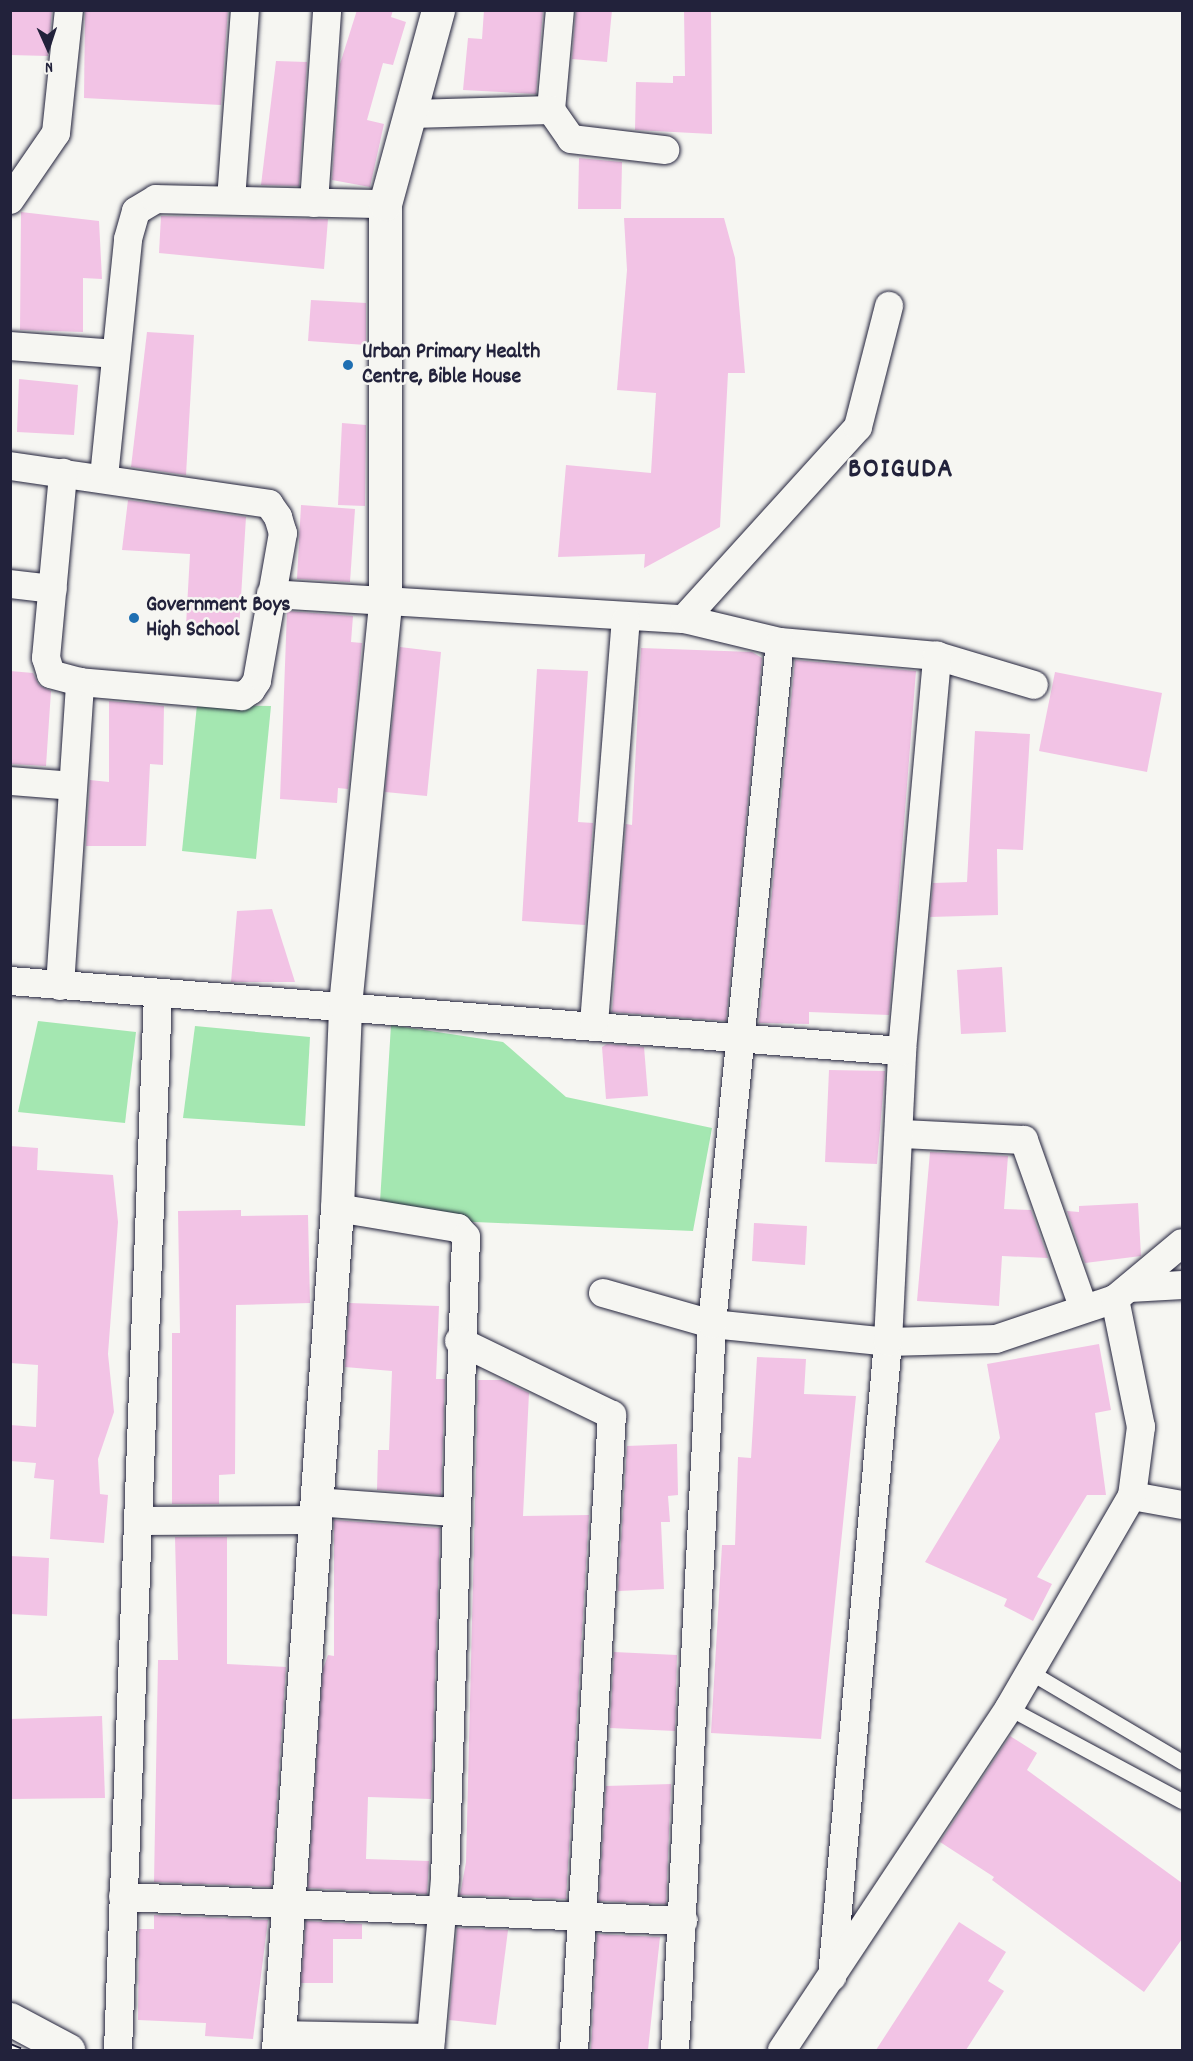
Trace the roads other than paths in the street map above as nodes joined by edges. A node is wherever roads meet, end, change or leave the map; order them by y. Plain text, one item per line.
1 (69, 10) edge
2 (245, 10) edge
3 (327, 10) edge
4 (438, 10) edge
5 (560, 10) edge
6 (551, 110) junction
7 (412, 114) junction
8 (665, 150) dead end
9 (10, 200) edge
10 (231, 200) junction
11 (314, 202) junction
12 (385, 204) junction
13 (889, 306) dead end
14 (10, 346) edge
15 (116, 354) junction
16 (10, 466) edge
17 (63, 472) junction
18 (104, 477) junction
19 (10, 584) edge
20 (53, 589) junction
21 (271, 594) junction
22 (385, 605) junction
23 (684, 619) junction
24 (626, 620) junction
25 (780, 642) junction
26 (937, 656) junction
27 (80, 682) junction
28 (1034, 685) dead end
29 (10, 781) edge
30 (73, 786) junction
31 (10, 981) edge
32 (60, 986) junction
33 (158, 993) junction
34 (345, 1005) junction
35 (594, 1024) junction
36 (744, 1041) junction
37 (902, 1051) junction
38 (902, 1134) junction
39 (337, 1208) junction
40 (1182, 1243) edge
41 (1182, 1286) edge
42 (603, 1293) dead end
43 (1123, 1294) junction
44 (1084, 1309) junction
45 (712, 1324) junction
46 (459, 1341) junction
47 (888, 1342) junction
48 (1132, 1496) junction
49 (1182, 1505) edge
50 (315, 1511) junction
51 (454, 1512) junction
52 (138, 1521) junction
53 (1030, 1672) junction
54 (1009, 1708) junction
55 (1182, 1762) edge
56 (1182, 1801) edge
57 (123, 1897) junction
58 (288, 1904) junction
59 (442, 1911) junction
60 (582, 1918) junction
61 (683, 1921) junction
62 (832, 1977) junction
63 (10, 2019) edge
64 (278, 2043) edge
65 (430, 2044) edge
66 (68, 2050) edge
67 (118, 2050) edge
68 (574, 2050) edge
69 (675, 2050) edge
70 (782, 2050) edge

1 - 9 street
2 - 10 street
3 - 11 street
4 - 7 street
5 - 6 street
6 - 7 street
6 - 8 street
7 - 12 street
10 - 11 street
10 - 15 street
11 - 12 street
12 - 22 street
13 - 23 street
14 - 15 street
15 - 18 street
16 - 17 street
17 - 18 street
17 - 20 street
18 - 21 street
19 - 20 street
20 - 27 street
21 - 22 street
21 - 27 street
22 - 24 street
22 - 34 street
23 - 24 street
23 - 25 street
24 - 35 street
25 - 26 street
25 - 36 street
26 - 28 street
26 - 37 street
27 - 30 street
29 - 30 street
30 - 32 street
31 - 32 street
32 - 33 street
33 - 34 street
33 - 52 street
34 - 35 street
34 - 39 street
35 - 36 street
36 - 37 street
36 - 45 street
37 - 38 street
38 - 44 street
38 - 47 street
39 - 46 street
39 - 50 street
40 - 43 street
41 - 43 street
42 - 45 street
43 - 44 street
43 - 48 street
44 - 47 street
45 - 47 street
45 - 61 street
46 - 51 street
46 - 60 street
47 - 62 street
48 - 49 street
48 - 53 street
50 - 51 street
50 - 52 street
50 - 58 street
51 - 59 street
52 - 57 street
53 - 54 street
53 - 55 lane
54 - 56 lane
54 - 62 street
57 - 58 street
57 - 67 street
58 - 59 street
58 - 64 street
59 - 60 street
59 - 65 street
60 - 61 street
60 - 68 street
61 - 69 street
62 - 70 street
63 - 66 street
64 - 65 street

